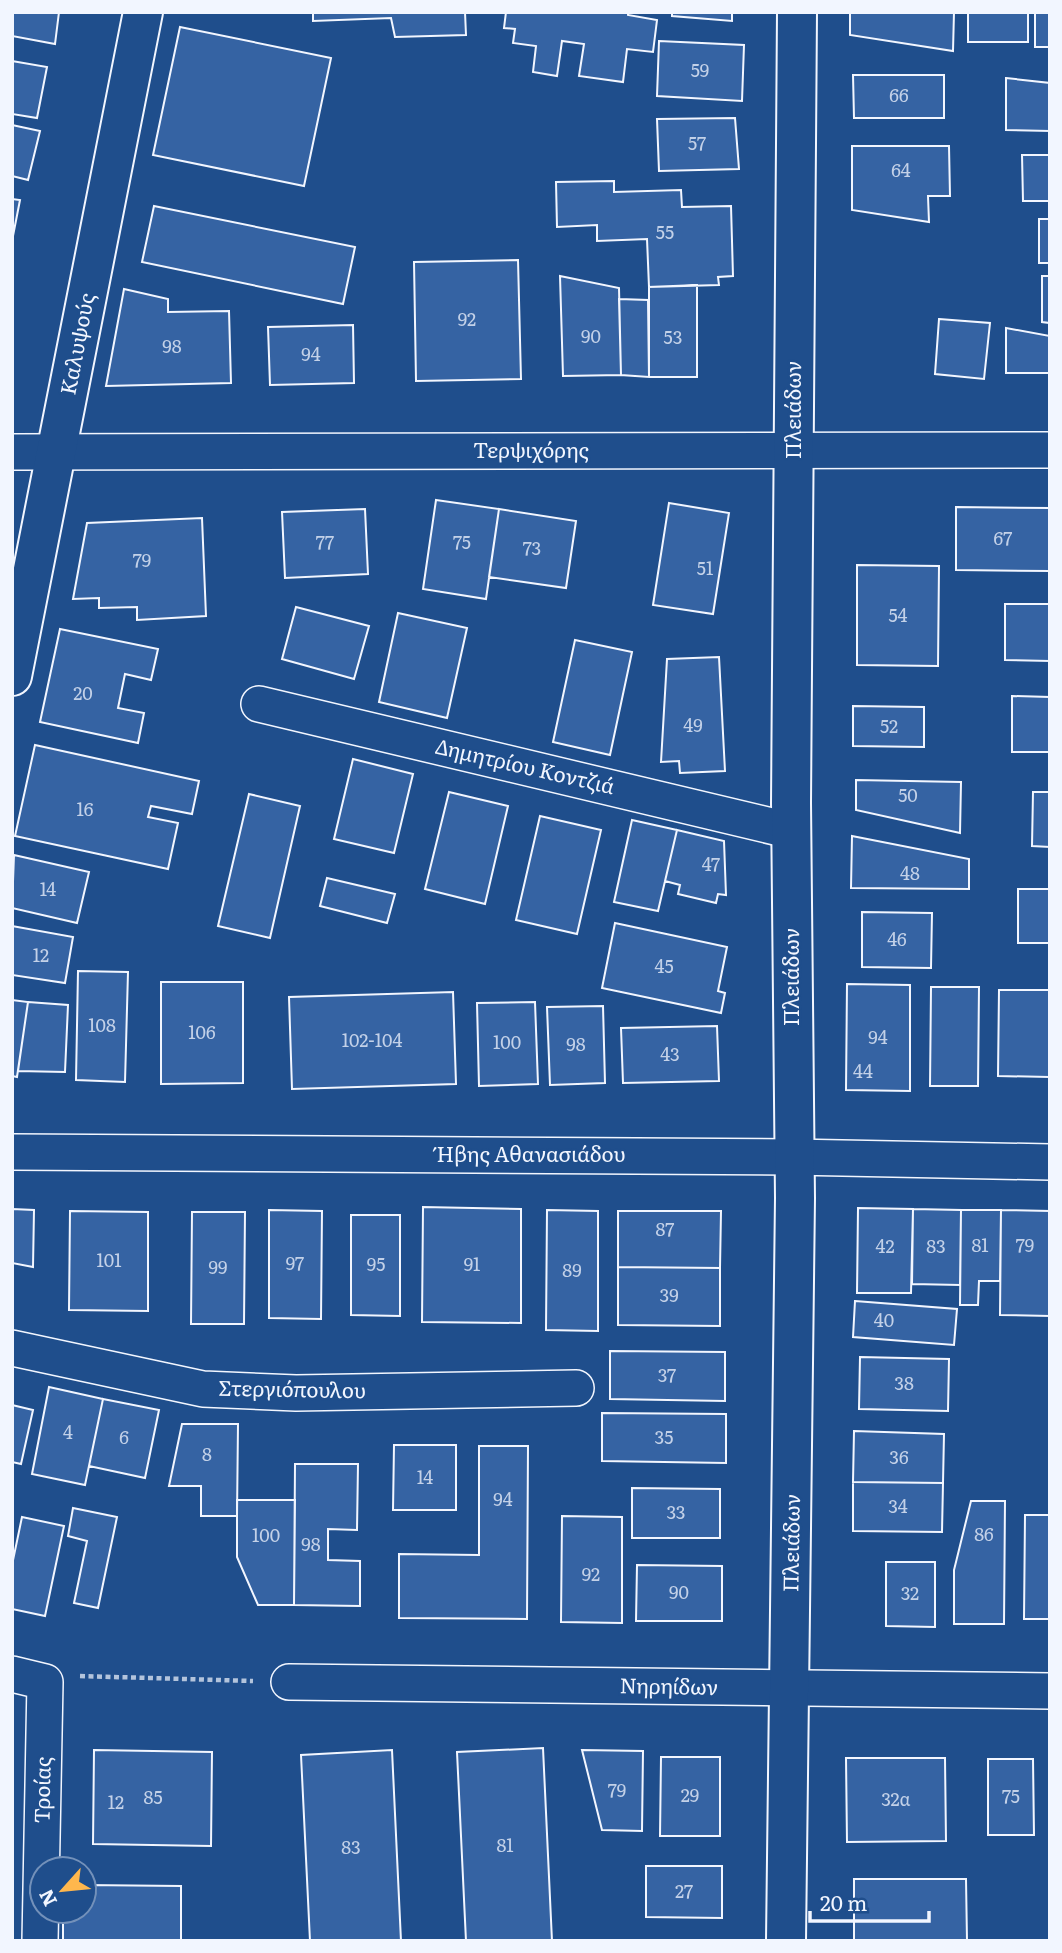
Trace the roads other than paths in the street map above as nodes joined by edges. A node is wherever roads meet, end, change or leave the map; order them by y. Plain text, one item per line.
1 (143, 12) edge
2 (797, 12) edge
3 (1050, 450) edge
4 (793, 451) junction
5 (12, 452) edge
6 (58, 452) junction
7 (12, 676) edge
8 (259, 704) dead end
9 (792, 831) junction
10 (12, 1152) edge
11 (792, 1157) junction
12 (1050, 1162) edge
13 (12, 1348) edge
14 (576, 1388) dead end
15 (29, 1678) edge
16 (289, 1682) road end
17 (790, 1689) junction
18 (1050, 1691) edge
19 (40, 1941) edge
20 (786, 1941) edge

1 - 6 street, Καλυψούς
2 - 4 street, Πλειάδων
3 - 4 street, Τερψιχόρης
4 - 6 street, Τερψιχόρης
4 - 9 street, Πλειάδων
5 - 6 street, Τερψιχόρης
6 - 7 street, Καλυψούς
8 - 9 street, Δημητρίου Κοντζιά
9 - 11 street, Πλειάδων
10 - 11 street, Ήβης Αθανασιάδου
11 - 12 street, Ήβης Αθανασιάδου
11 - 17 street, Πλειάδων
13 - 14 street, Στεργιόπουλου
15 - 19 street, Τροίας
16 - 17 street, Νηρηίδων
17 - 18 street, Νηρηίδων
17 - 20 street, Πλειάδων

